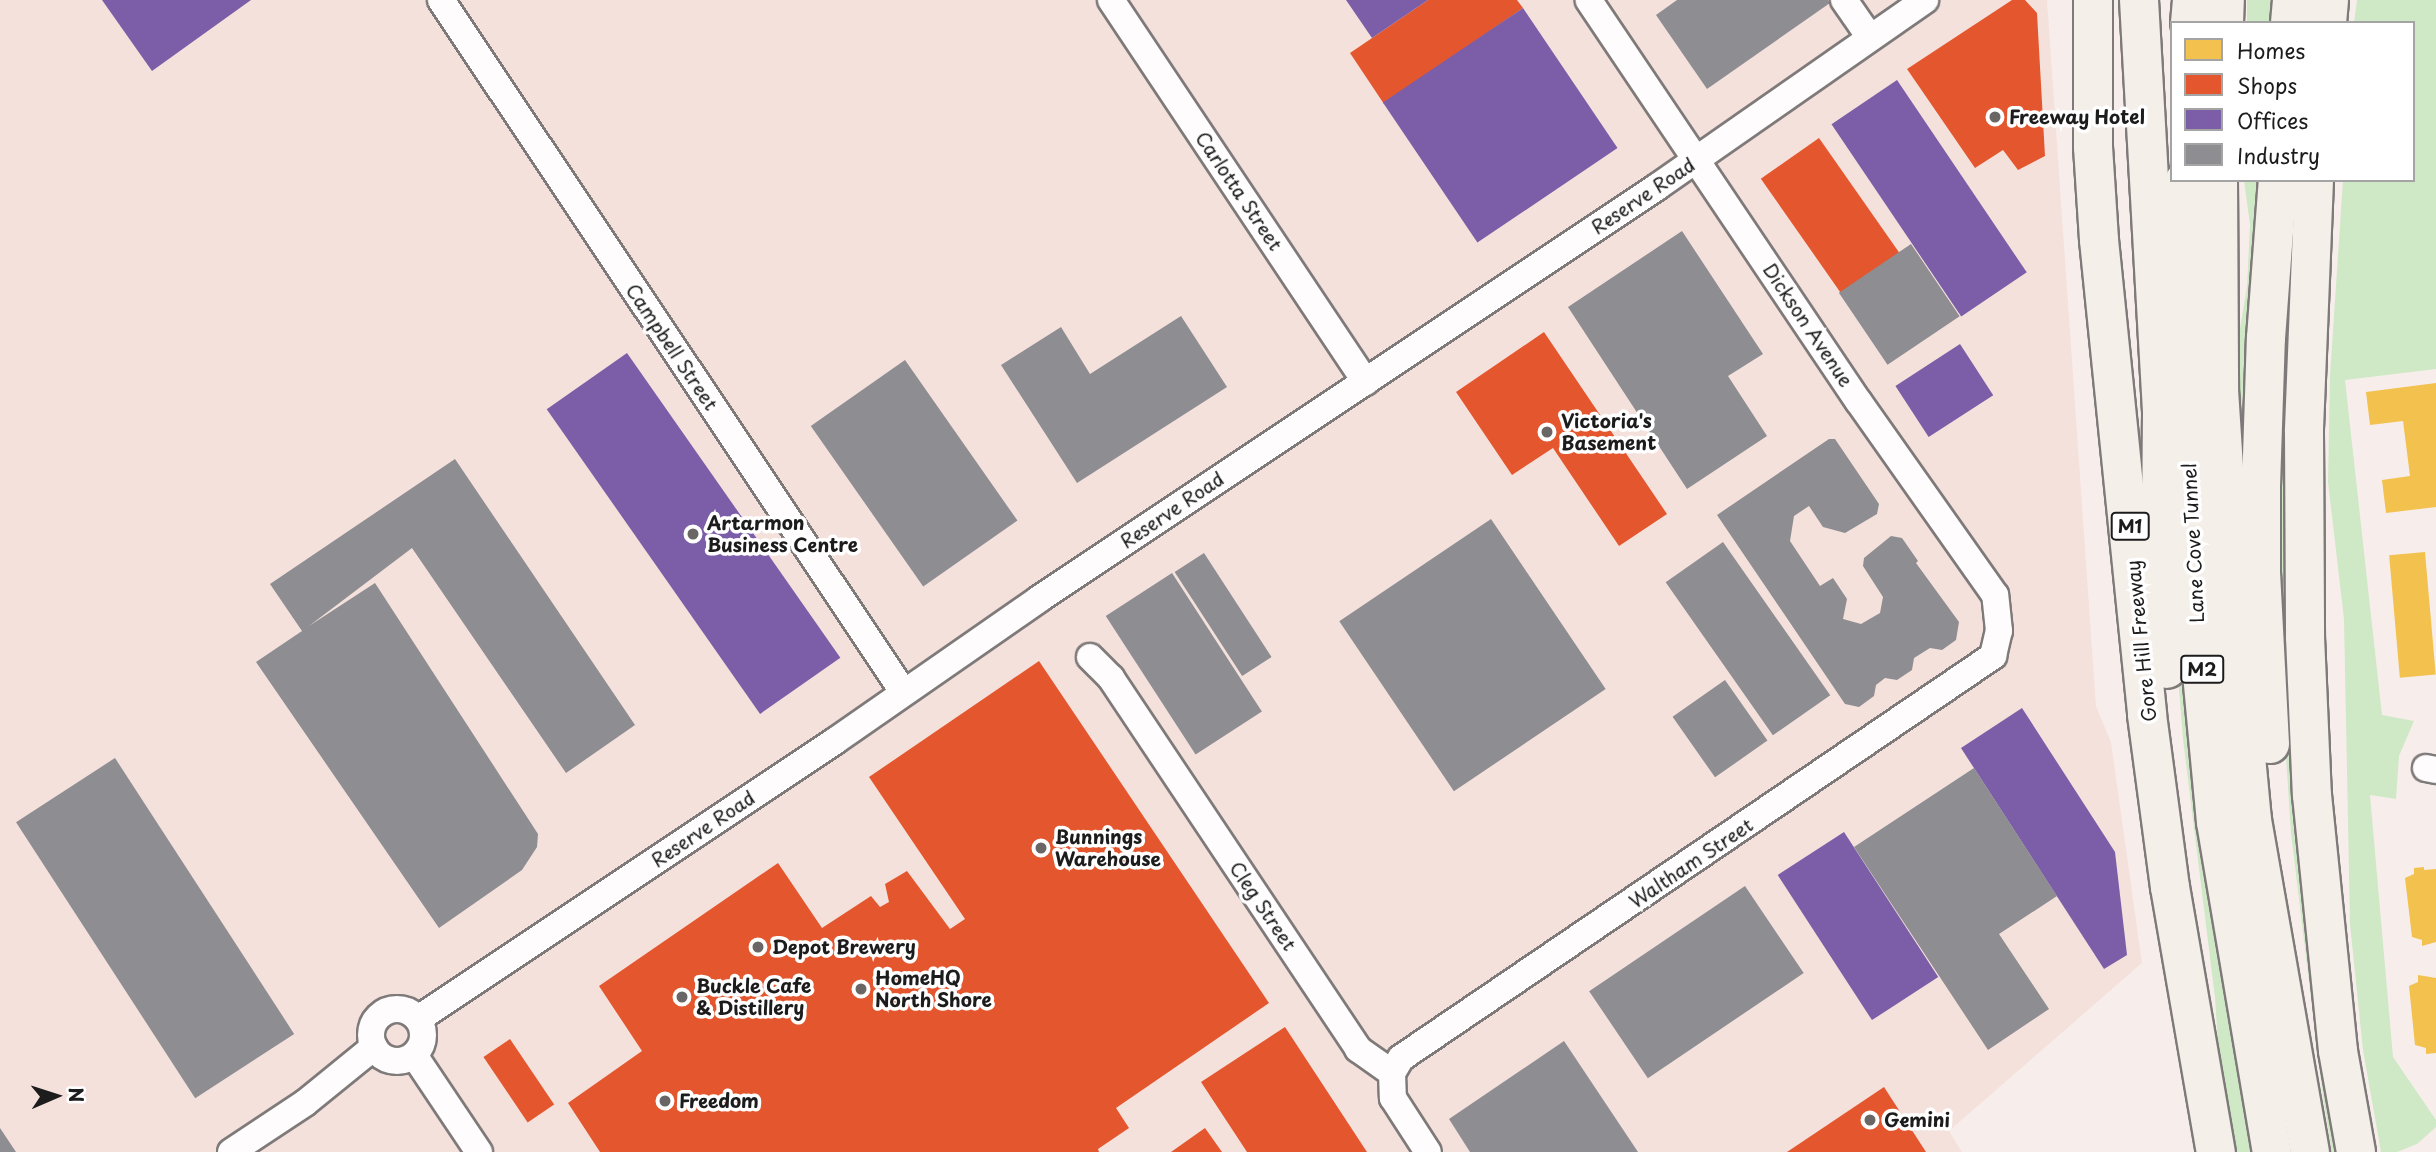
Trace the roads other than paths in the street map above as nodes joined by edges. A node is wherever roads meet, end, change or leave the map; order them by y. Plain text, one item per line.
1 (441, 0) edge
2 (1111, 0) edge
3 (1589, 0) edge
4 (1844, 0) edge
5 (1925, 0) edge
6 (2092, 0) edge
7 (2192, 0) edge
8 (2225, 0) edge
9 (2292, 0) edge
10 (2329, 0) edge
11 (2136, 6) edge
12 (2190, 21) edge
13 (2224, 21) edge
14 (2290, 21) edge
15 (2327, 21) edge
16 (1869, 36) junction
17 (1697, 160) junction
18 (2185, 182) edge
19 (2218, 182) edge
20 (2278, 182) edge
21 (2314, 182) edge
22 (1366, 382) junction
23 (1993, 656) joint
24 (1090, 657) dead end
25 (904, 693) junction
26 (418, 1019) junction
27 (374, 1047) junction
28 (2197, 1049) junction
29 (414, 1055) junction
30 (1392, 1073) junction
31 (2296, 1086) junction
32 (231, 1152) edge
33 (479, 1152) edge
34 (1428, 1152) edge
35 (2216, 1152) edge
36 (2272, 1152) edge
37 (2310, 1152) edge
38 (2356, 1152) edge

1 - 25 street, Campbell Street
2 - 22 street, Carlotta Street
3 - 17 street, Dickson Avenue
4 - 16 street
5 - 16 street, Reserve Road
6 - 28 highway, Gore Hill Freeway / M1
7 - 12 highway
8 - 13 highway
9 - 14 highway
10 - 15 highway
11 - 28 highway
16 - 17 street, Reserve Road
17 - 22 street, Reserve Road
17 - 23 street, Dickson Avenue
18 - 36 highway, Lane Cove Tunnel / M2
19 - 31 highway, Lane Cove Tunnel / M2
20 - 31 highway
21 - 38 highway
22 - 25 street, Reserve Road
23 - 30 street, Waltham Street
24 - 30 street, Cleg Street
25 - 26 street, Reserve Road
26 - 27 street
26 - 29 street
27 - 29 street
27 - 32 street
28 - 35 highway, Gore Hill Freeway / M1
29 - 33 street
30 - 34 street
31 - 37 highway, M2

